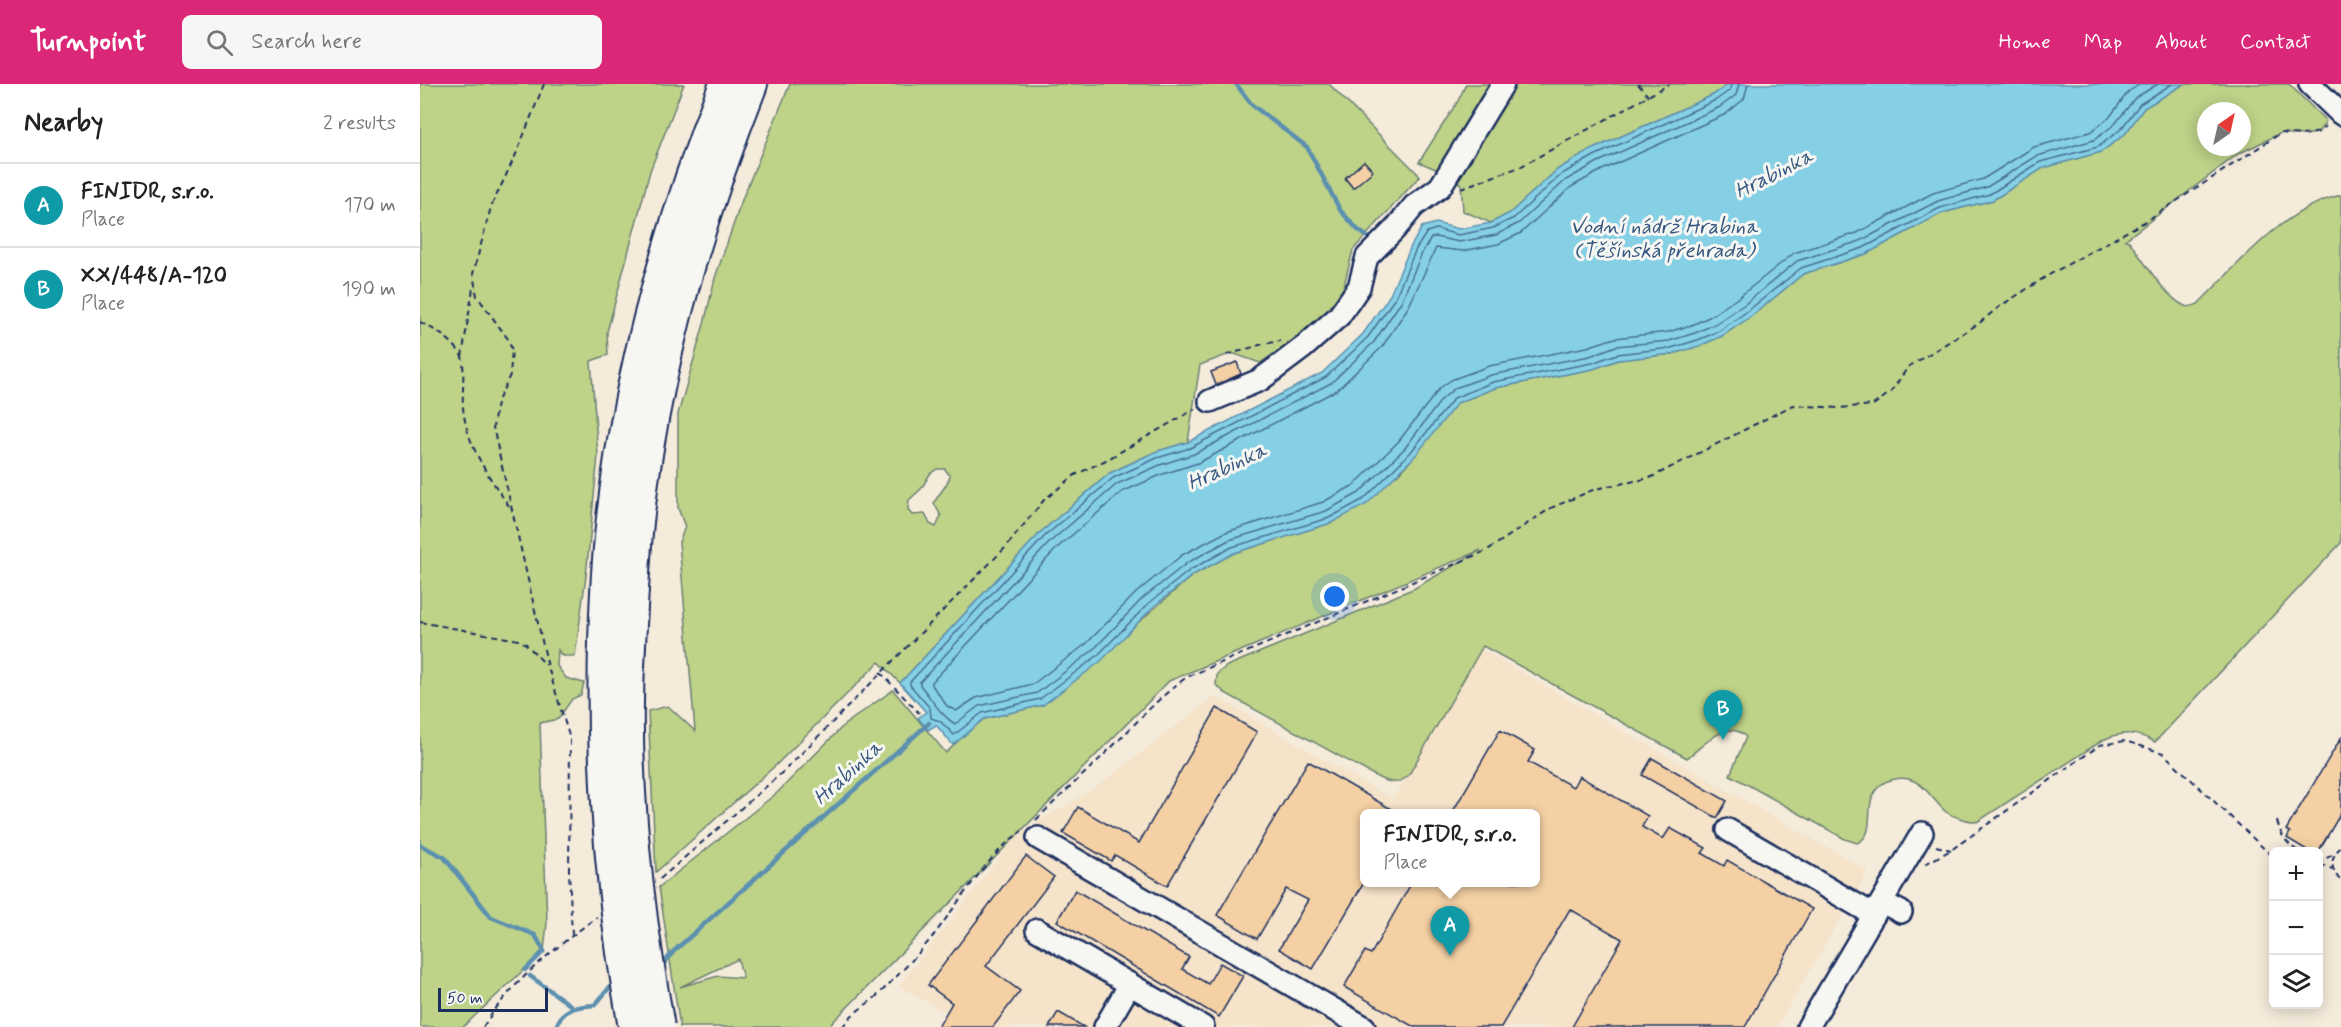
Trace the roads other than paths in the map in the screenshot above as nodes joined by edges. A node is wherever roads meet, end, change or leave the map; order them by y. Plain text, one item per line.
1 (726, 84) edge
2 (751, 84) edge
3 (1503, 84) edge
4 (2310, 84) edge
5 (2337, 117) edge
6 (1210, 401) road end
7 (617, 644) junction
8 (1728, 830) dead end
9 (1032, 831) road end
10 (1922, 833) dead end
11 (1878, 908) junction
12 (1901, 912) dead end
13 (1037, 930) dead end
14 (1130, 984) junction
15 (1190, 1024) edge
16 (635, 1027) edge
17 (658, 1027) edge
18 (1105, 1027) edge
19 (1364, 1027) edge
20 (1808, 1027) edge

1 - 7 highway
2 - 7 highway
3 - 6 street
4 - 5 street
7 - 16 highway, bridge
7 - 17 highway, bridge
8 - 11 street
9 - 19 street
10 - 11 street
11 - 12 street
11 - 20 street
13 - 14 street
14 - 15 street
14 - 18 street

